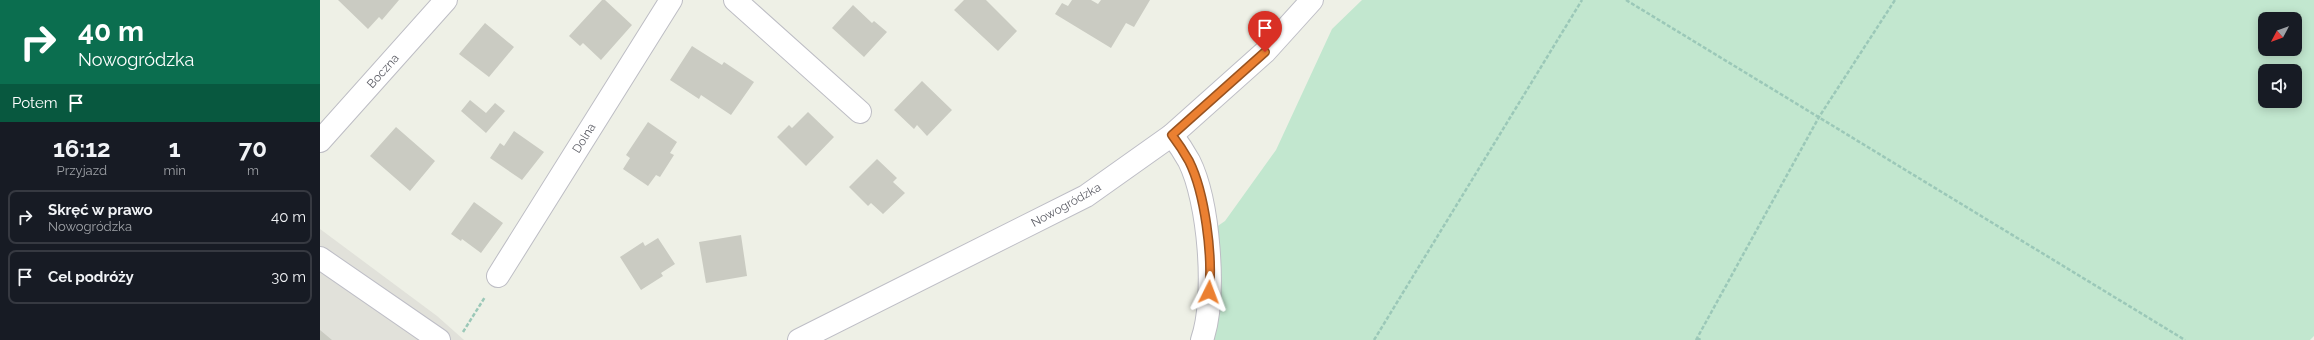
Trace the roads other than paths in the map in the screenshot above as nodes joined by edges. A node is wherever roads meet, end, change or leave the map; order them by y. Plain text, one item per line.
1 (446, 0) edge
2 (671, 0) edge
3 (735, 0) edge
4 (1312, 0) edge
5 (860, 112) dead end
6 (1172, 135) junction
7 (320, 141) edge
8 (320, 258) edge
9 (498, 276) road end
10 (440, 340) edge
11 (800, 340) edge
12 (1202, 340) edge

1 - 7 street, Boczna
2 - 9 street, Dolna
3 - 5 street
4 - 6 street, Nowogródzka
6 - 11 street, Nowogródzka
6 - 12 street
8 - 10 street

